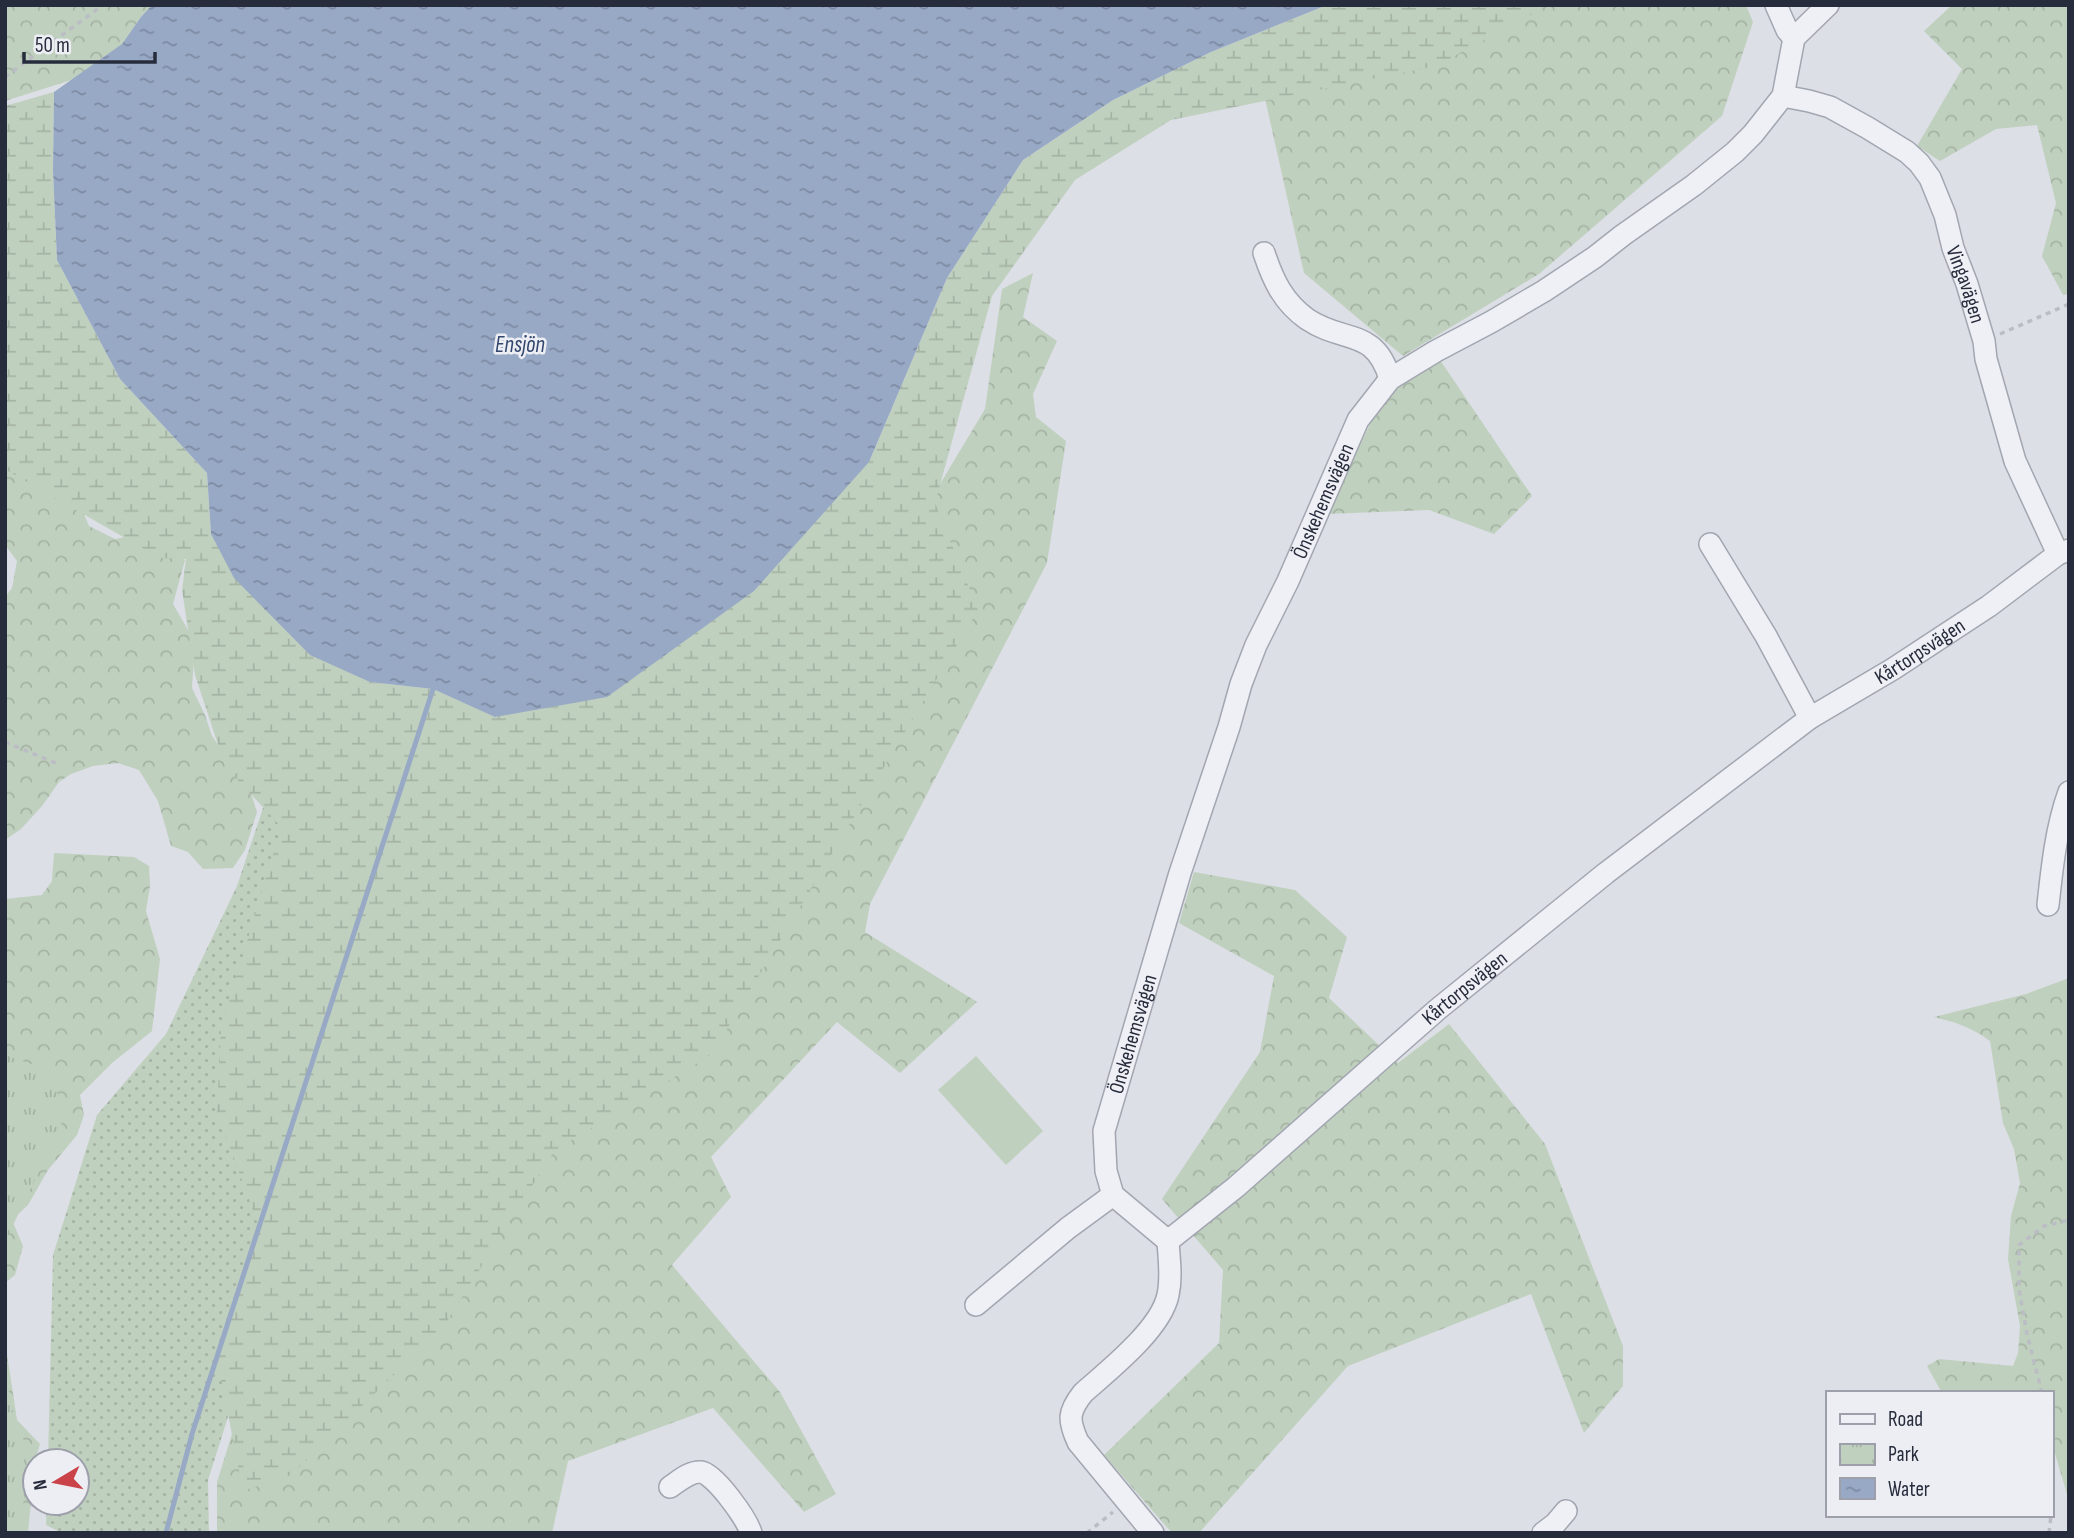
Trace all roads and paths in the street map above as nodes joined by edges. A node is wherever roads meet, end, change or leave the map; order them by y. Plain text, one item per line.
1 (103, 5) edge
2 (1776, 5) edge
3 (1828, 5) edge
4 (1794, 38) junction
5 (5, 77) edge
6 (1783, 96) junction
7 (1264, 253) dead end
8 (2069, 304) edge
9 (1984, 341) junction
10 (1390, 379) junction
11 (1710, 544) dead end
12 (2063, 552) edge
13 (1810, 718) junction
14 (5, 742) edge
15 (58, 764) dead end
16 (2069, 792) edge
17 (2048, 905) dead end
18 (1113, 1195) junction
19 (2069, 1220) edge
20 (1168, 1241) junction
21 (975, 1305) dead end
22 (2041, 1391) edge
23 (670, 1487) dead end
24 (1126, 1501) junction
25 (1566, 1511) dead end
26 (751, 1533) edge
27 (1087, 1533) edge
28 (1153, 1533) edge
29 (1543, 1533) edge

1 - 5 path
2 - 4 street
3 - 4 street
4 - 6 street, Önskehemsvägen
6 - 9 street, Vingavägen
6 - 10 street, Önskehemsvägen
7 - 10 street
8 - 9 path
9 - 12 street, Vingavägen
10 - 18 street, Önskehemsvägen
11 - 13 street
12 - 13 street, Kårtorpsvägen
13 - 20 street, Kårtorpsvägen
14 - 15 path
16 - 17 street
18 - 20 street
18 - 21 street
19 - 22 path
20 - 24 street
23 - 26 street
24 - 27 path
24 - 28 street
25 - 29 street

